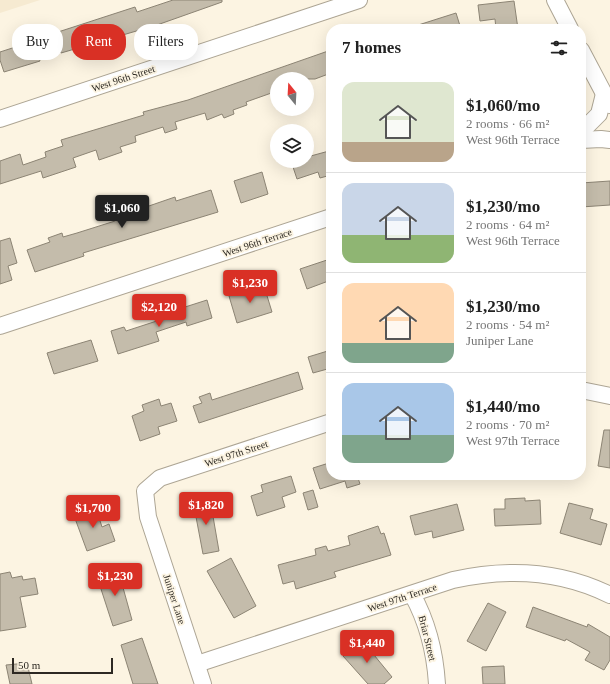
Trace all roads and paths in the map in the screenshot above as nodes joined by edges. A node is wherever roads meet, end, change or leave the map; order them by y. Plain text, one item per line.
1 (359, 0) edge
2 (555, 0) edge
3 (342, 3) edge
4 (567, 24) edge
5 (586, 60) edge
6 (607, 100) edge
7 (0, 119) edge
8 (586, 127) edge
9 (586, 140) edge
10 (610, 140) edge
11 (326, 219) edge
12 (0, 326) edge
13 (586, 391) edge
14 (610, 396) edge
15 (326, 424) edge
16 (145, 491) joint
17 (412, 594) junction
18 (610, 595) edge
19 (197, 664) junction
20 (203, 684) edge
21 (436, 684) edge

1 - 3 street, West 96th Street
2 - 4 street
3 - 7 street, West 96th Street
5 - 6 street
6 - 8 street
9 - 10 street
11 - 12 street, West 96th Terrace
13 - 14 street
15 - 16 street, West 97th Street
16 - 19 street, Juniper Lane
17 - 18 street, West 97th Terrace
17 - 19 street, West 97th Terrace
17 - 21 street, Briar Street
19 - 20 street, Juniper Lane

